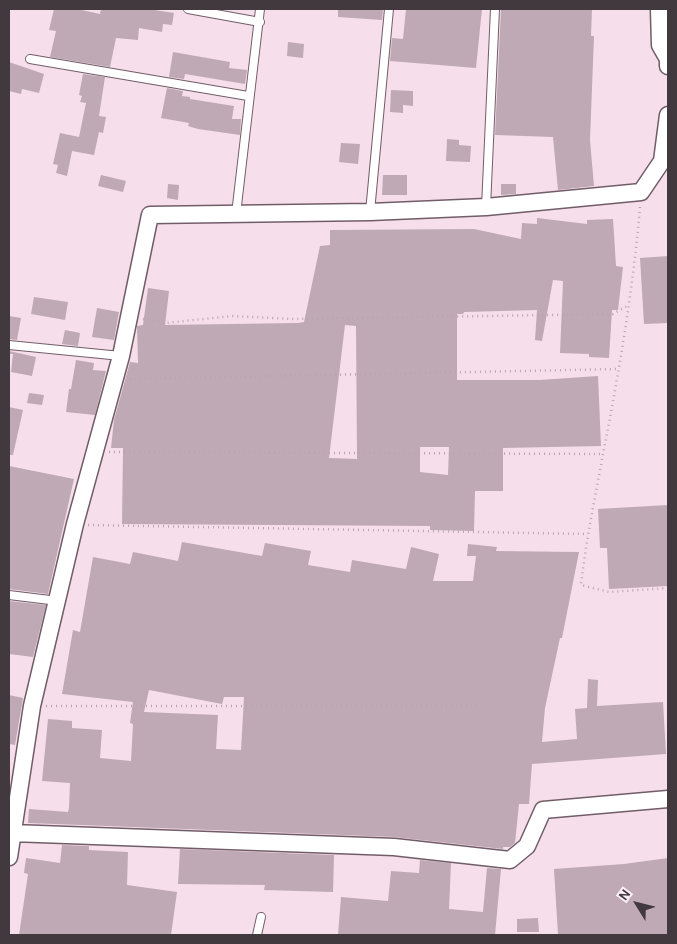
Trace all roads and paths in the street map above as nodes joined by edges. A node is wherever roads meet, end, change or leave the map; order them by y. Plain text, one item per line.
1 (188, 9) edge
2 (260, 9) edge
3 (389, 9) edge
4 (495, 9) edge
5 (660, 9) edge
6 (260, 22) junction
7 (668, 58) edge
8 (30, 59) dead end
9 (668, 66) edge
10 (248, 96) junction
11 (668, 115) edge
12 (642, 192) junction
13 (486, 207) junction
14 (370, 212) junction
15 (236, 214) junction
16 (627, 306) junction
17 (129, 316) junction
18 (9, 345) edge
19 (121, 356) junction
20 (618, 369) junction
21 (114, 379) junction
22 (95, 452) junction
23 (603, 454) junction
24 (75, 524) junction
25 (587, 534) junction
26 (668, 588) edge
27 (9, 595) edge
28 (58, 601) junction
29 (32, 706) junction
30 (480, 706) dead end
31 (668, 799) edge
32 (12, 834) junction
33 (9, 857) edge
34 (260, 916) dead end
35 (257, 935) edge

1 - 6 lane
2 - 6 lane
3 - 14 lane
4 - 13 lane
5 - 7 street
6 - 10 lane
7 - 9 street
8 - 10 lane
10 - 15 lane
11 - 12 street
12 - 13 street
12 - 16 path
13 - 14 street
14 - 15 street
15 - 17 street
16 - 17 path
16 - 20 path
17 - 19 street
18 - 19 lane
19 - 21 street
20 - 21 path
20 - 23 path
21 - 22 street
22 - 23 path
22 - 24 street
23 - 25 path
24 - 25 path
24 - 28 street
25 - 26 path
27 - 28 lane
28 - 29 street
29 - 30 path
29 - 32 street
31 - 32 street
32 - 33 street
34 - 35 lane

